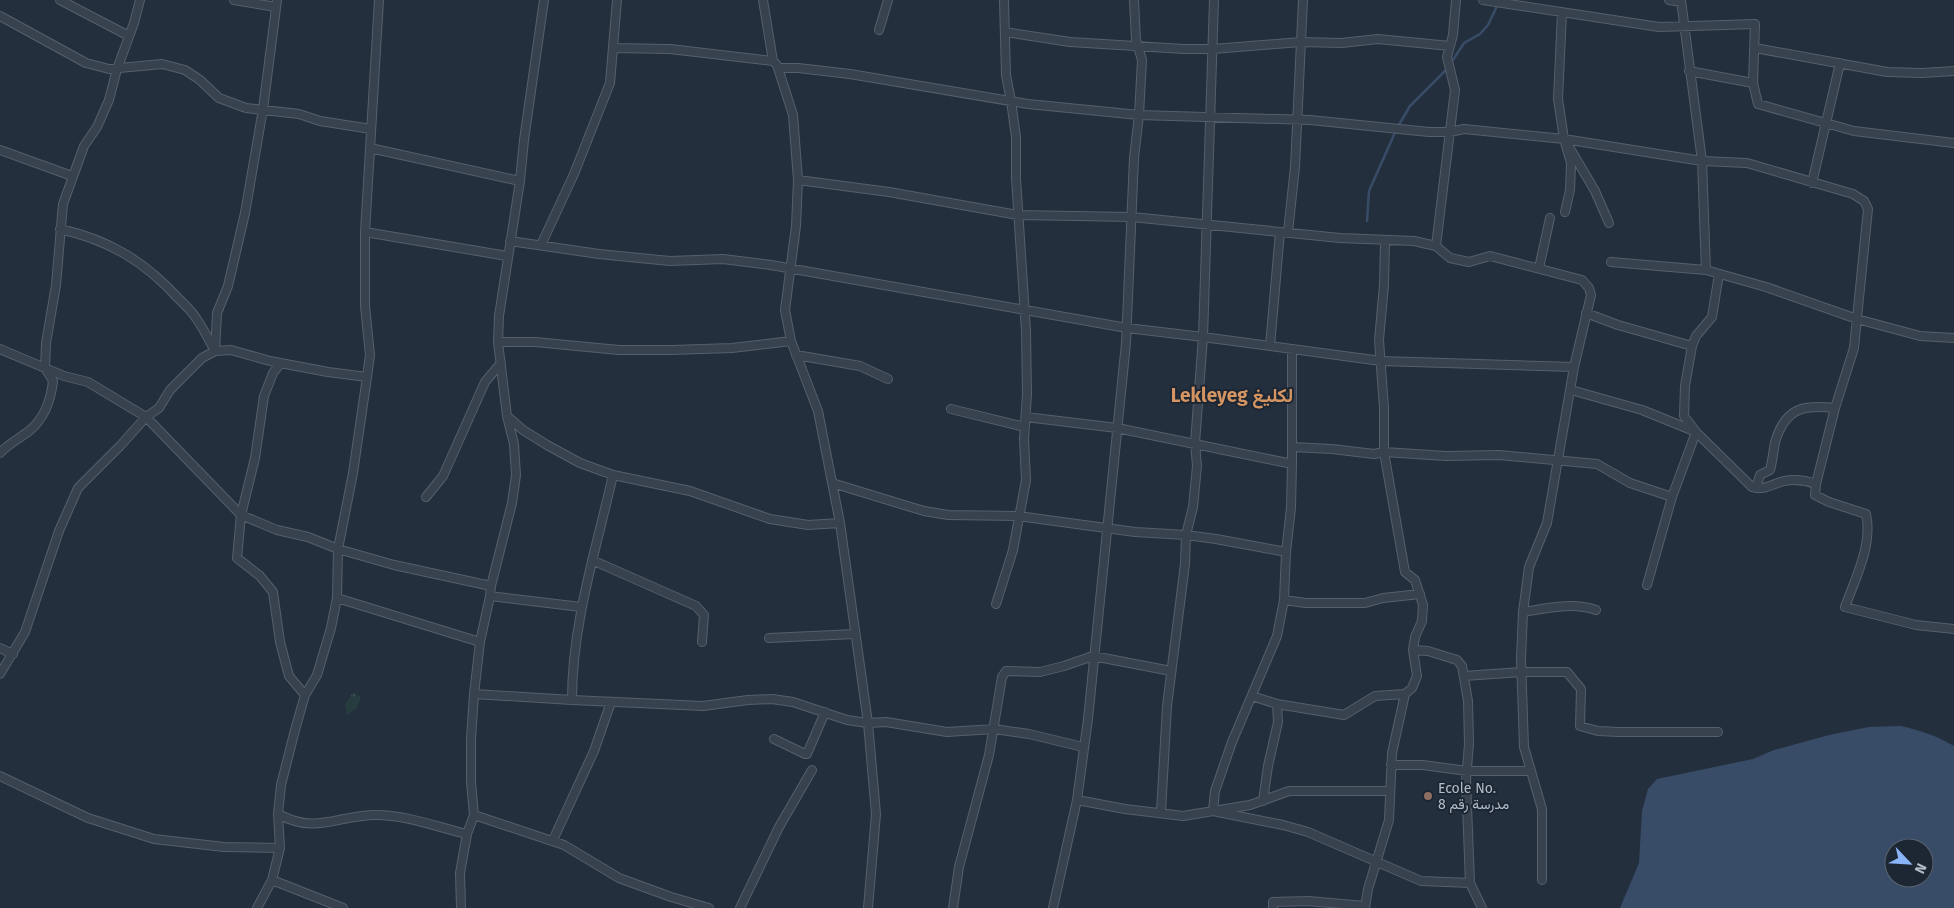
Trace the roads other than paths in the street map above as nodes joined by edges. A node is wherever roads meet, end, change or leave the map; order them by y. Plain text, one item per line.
1 (60, 0) edge
2 (140, 0) edge
3 (234, 0) edge
4 (378, 0) edge
5 (544, 0) edge
6 (617, 0) edge
7 (764, 0) edge
8 (888, 0) edge
9 (1004, 0) edge
10 (1134, 0) edge
11 (1214, 0) edge
12 (1303, 0) edge
13 (1456, 0) edge
14 (1483, 0) edge
15 (1670, 0) edge
16 (1681, 1) edge
17 (276, 3) edge
18 (1562, 13) junction
19 (0, 16) edge
20 (1684, 26) junction
21 (879, 30) dead end
22 (1005, 32) junction
23 (129, 36) junction
24 (1300, 42) junction
25 (1450, 46) junction
26 (1138, 47) junction
27 (614, 48) junction
28 (1755, 48) junction
29 (1212, 49) junction
30 (773, 61) junction
31 (1840, 63) junction
32 (778, 68) junction
33 (117, 69) junction
34 (1954, 70) edge
35 (1689, 71) junction
36 (1752, 83) junction
37 (1012, 101) junction
38 (263, 109) junction
39 (1140, 115) junction
40 (1210, 118) junction
41 (1297, 120) junction
42 (1827, 124) junction
43 (371, 129) junction
44 (1450, 132) junction
45 (1564, 139) junction
46 (1954, 143) edge
47 (370, 148) junction
48 (0, 150) edge
49 (1702, 161) junction
50 (72, 176) junction
51 (798, 180) junction
52 (520, 181) junction
53 (1812, 183) junction
54 (1565, 212) dead end
55 (1018, 215) junction
56 (1132, 217) junction
57 (1550, 218) dead end
58 (1609, 223) dead end
59 (1205, 224) junction
60 (60, 228) junction
61 (365, 232) junction
62 (1284, 232) junction
63 (510, 241) junction
64 (1385, 241) junction
65 (541, 245) junction
66 (1436, 246) junction
67 (507, 256) junction
68 (1611, 262) dead end
69 (1539, 268) junction
70 (790, 270) junction
71 (1706, 270) junction
72 (1719, 274) junction
73 (1024, 310) junction
74 (1586, 313) junction
75 (1857, 319) junction
76 (1126, 328) junction
77 (1202, 337) junction
78 (1954, 338) edge
79 (791, 341) junction
80 (498, 342) junction
81 (1270, 346) junction
82 (1692, 346) junction
83 (0, 349) edge
84 (1292, 349) junction
85 (216, 351) junction
86 (796, 355) junction
87 (1381, 361) junction
88 (281, 363) junction
89 (501, 363) junction
90 (1574, 367) junction
91 (45, 368) junction
92 (367, 377) junction
93 (888, 378) dead end
94 (1570, 390) junction
95 (1835, 408) junction
96 (951, 409) dead end
97 (507, 416) junction
98 (146, 417) junction
99 (1026, 417) junction
100 (1025, 427) junction
101 (1117, 428) junction
102 (1696, 432) junction
103 (1196, 443) junction
104 (1292, 447) junction
105 (1384, 452) junction
106 (0, 453) edge
107 (1559, 461) junction
108 (1292, 464) junction
109 (612, 475) junction
110 (832, 483) junction
111 (1816, 484) junction
112 (1756, 488) junction
113 (426, 497) dead end
114 (1672, 497) junction
115 (241, 515) junction
116 (1018, 516) junction
117 (840, 523) junction
118 (1107, 529) junction
119 (1186, 535) junction
120 (338, 550) junction
121 (1286, 552) junction
122 (592, 560) junction
123 (1646, 584) dead end
124 (491, 586) junction
125 (1420, 594) junction
126 (490, 596) junction
127 (337, 598) junction
128 (1284, 600) junction
129 (996, 604) dead end
130 (581, 607) junction
131 (1596, 610) dead end
132 (1523, 612) junction
133 (1954, 629) edge
134 (855, 634) junction
135 (770, 638) dead end
136 (480, 642) junction
137 (702, 642) dead end
138 (0, 648) edge
139 (1412, 650) junction
140 (13, 654) junction
141 (1093, 656) junction
142 (1171, 671) junction
143 (1522, 672) junction
144 (0, 674) edge
145 (1464, 676) junction
146 (474, 694) junction
147 (1405, 694) junction
148 (304, 695) junction
149 (1252, 696) junction
150 (572, 700) junction
151 (611, 702) junction
152 (1277, 704) junction
153 (825, 712) junction
154 (868, 723) junction
155 (994, 729) junction
156 (1718, 732) dead end
157 (774, 739) dead end
158 (1083, 747) junction
159 (1391, 765) junction
160 (812, 770) dead end
161 (1467, 771) junction
162 (1530, 771) junction
163 (0, 776) edge
164 (1389, 791) junction
165 (1077, 800) junction
166 (1263, 801) junction
167 (1213, 811) junction
168 (1161, 812) junction
169 (278, 814) junction
170 (474, 815) junction
171 (467, 834) junction
172 (553, 840) junction
173 (280, 848) junction
174 (1377, 862) junction
175 (272, 880) junction
176 (1542, 880) dead end
177 (1470, 883) junction
178 (1365, 907) edge
179 (257, 908) edge
180 (343, 908) edge
181 (461, 908) edge
182 (709, 908) edge
183 (740, 908) edge
184 (868, 908) edge
185 (953, 908) edge
186 (1053, 908) edge
187 (1273, 908) edge
188 (1482, 908) edge

1 - 23 street
2 - 23 street
3 - 17 street
4 - 43 street
5 - 52 street
6 - 27 street
7 - 30 street
8 - 21 street
9 - 22 street
10 - 26 street
11 - 29 street
12 - 24 street
13 - 25 street
14 - 18 street
15 - 16 street
16 - 20 street
17 - 38 street
18 - 20 street
18 - 45 street
19 - 33 street
20 - 28 street
20 - 35 street
22 - 26 street
22 - 37 street
23 - 33 street
24 - 25 street
24 - 29 street
24 - 41 street
25 - 44 street
26 - 29 street
26 - 39 street
27 - 30 street
27 - 65 street
28 - 31 street
28 - 36 street
29 - 40 street
30 - 32 street
31 - 34 street
31 - 42 street
32 - 37 street
32 - 51 street
33 - 38 street
33 - 50 street
35 - 36 street
35 - 49 street
36 - 42 street
37 - 39 street
37 - 55 street
38 - 43 street
38 - 85 street
39 - 40 street
39 - 56 street
40 - 41 street
40 - 59 street
41 - 44 street
41 - 62 street
42 - 46 street
42 - 53 street
43 - 47 street
44 - 45 street
44 - 66 street
45 - 49 street
45 - 54 street
45 - 58 street
47 - 52 street
47 - 61 street
48 - 50 street
49 - 53 street
49 - 71 street
50 - 60 street
51 - 55 street
51 - 70 street
52 - 63 street
53 - 75 street
55 - 56 street
55 - 73 street
56 - 59 street
56 - 76 street
57 - 69 street
59 - 62 street
59 - 77 street
60 - 85 street
60 - 91 street
61 - 67 street
61 - 92 street
62 - 64 street
62 - 81 street
63 - 65 street
63 - 67 street
64 - 66 street
64 - 87 street
65 - 70 street
66 - 69 street
67 - 80 street
68 - 71 street
69 - 74 street
70 - 73 street
70 - 79 street
71 - 72 street
72 - 75 street
72 - 82 street
73 - 76 street
73 - 99 street
74 - 82 street
74 - 90 street
75 - 78 street
75 - 95 street
76 - 77 street
76 - 101 street
77 - 81 street
77 - 103 street
79 - 80 street
79 - 86 street
80 - 89 street
81 - 84 street
82 - 102 street
83 - 91 street
84 - 87 street
84 - 104 street
85 - 88 street
85 - 98 street
86 - 93 street
86 - 110 street
87 - 90 street
87 - 105 street
88 - 92 street
88 - 115 street
89 - 97 street
89 - 113 street
90 - 94 street
91 - 98 street
91 - 106 street
92 - 120 street
94 - 102 street
94 - 107 street
95 - 111 street
95 - 112 street
96 - 100 street
97 - 109 street
97 - 124 street
98 - 115 street
98 - 140 street
99 - 100 street
99 - 101 street
100 - 116 street
101 - 103 street
101 - 118 street
102 - 112 street
102 - 114 street
103 - 108 street
103 - 119 street
104 - 105 street
104 - 108 street
105 - 107 street
105 - 125 street
107 - 114 street
107 - 132 street
108 - 121 street
109 - 117 street
109 - 122 street
110 - 116 street
110 - 117 street
111 - 112 street
111 - 133 street
114 - 123 street
115 - 120 street
115 - 148 street
116 - 118 street
116 - 129 street
117 - 134 street
118 - 119 street
118 - 141 street
119 - 121 street
119 - 142 street
120 - 124 street
120 - 127 street
121 - 128 street
122 - 130 street
122 - 137 street
124 - 126 street
125 - 128 street
125 - 139 street
126 - 130 street
126 - 136 street
127 - 136 street
127 - 148 street
128 - 149 street
130 - 150 street
131 - 132 street
132 - 143 street
134 - 135 street
134 - 154 street
136 - 146 street
138 - 140 street
139 - 145 street
139 - 147 street
140 - 144 street
141 - 142 street
141 - 155 street
141 - 158 street
142 - 168 street
143 - 145 street
143 - 156 street
143 - 162 street
145 - 161 street
146 - 150 street
146 - 170 street
147 - 152 street
147 - 159 street
148 - 169 street
149 - 152 street
149 - 167 street
150 - 151 street
151 - 153 street
151 - 172 street
152 - 166 street
153 - 154 street
153 - 157 street
154 - 155 street
154 - 184 street
155 - 158 street
155 - 185 street
158 - 165 street
159 - 161 street
159 - 164 street
160 - 183 street
161 - 162 street
161 - 177 street
162 - 176 street
163 - 173 street
164 - 166 street
164 - 174 street
165 - 168 street
165 - 186 street
166 - 167 street
167 - 168 street
167 - 174 street
169 - 171 street
169 - 173 street
170 - 171 street
170 - 172 street
171 - 181 street
172 - 182 street
173 - 175 street
174 - 177 street
174 - 178 street
175 - 179 street
175 - 180 street
177 - 188 street
178 - 187 street

